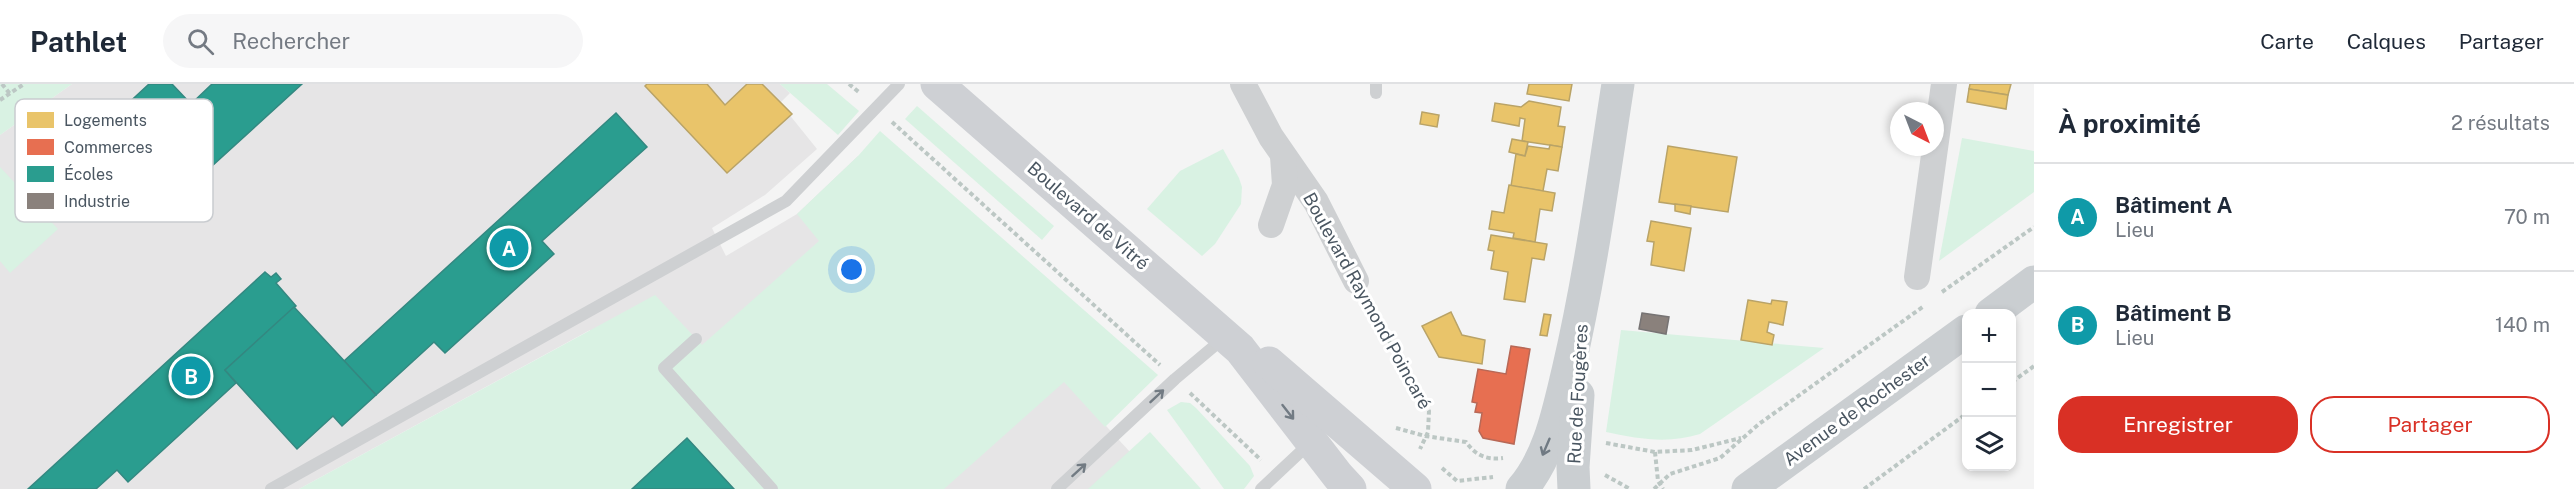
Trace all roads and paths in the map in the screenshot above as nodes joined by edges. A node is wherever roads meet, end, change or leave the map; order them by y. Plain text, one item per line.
1 (2, 84) edge
2 (24, 84) edge
3 (899, 84) edge
4 (937, 84) edge
5 (1243, 84) edge
6 (1618, 84) edge
7 (1944, 84) edge
8 (10, 94) junction
9 (0, 100) edge
10 (877, 108) junction
11 (1283, 156) junction
12 (1271, 225) dead end
13 (2034, 227) edge
14 (1917, 277) dead end
15 (1356, 281) joint
16 (2034, 282) edge
17 (1941, 293) dead end
18 (1932, 300) dead end
19 (1998, 309) edge
20 (1582, 310) junction
21 (1962, 334) edge
22 (696, 339) dead end
23 (1233, 343) junction
24 (2034, 366) edge
25 (1175, 379) junction
26 (2016, 379) edge
27 (1962, 417) edge
28 (1323, 430) junction
29 (1425, 436) junction
30 (1575, 437) junction
31 (1741, 438) junction
32 (1420, 449) dead end
33 (1655, 452) junction
34 (1507, 457) dead end
35 (1276, 474) junction
36 (1659, 483) junction
37 (271, 489) edge
38 (772, 489) edge
39 (1057, 489) edge
40 (1261, 489) edge
41 (1350, 489) edge
42 (1415, 489) edge
43 (1522, 489) edge
44 (1574, 489) edge
45 (1654, 489) edge
46 (1663, 489) edge
47 (1748, 489) edge
48 (1864, 489) edge

1 - 8 path
2 - 8 path
3 - 10 lane
4 - 23 main road, Boulevard de Vitré
5 - 11 street, Boulevard Raymond Poincaré
6 - 20 main road
7 - 14 street
8 - 9 path
10 - 25 path
10 - 37 lane
11 - 12 street, Boulevard Raymond Poincaré
11 - 15 street, Boulevard Raymond Poincaré
13 - 17 path
15 - 29 path, Boulevard Raymond Poincaré
16 - 19 main road
18 - 31 path
20 - 30 main road, Rue de Fougères
20 -> 43 main road, Rue de Fougères
21 - 47 main road, Avenue de Rochester
22 - 38 lane
23 - 25 lane
23 - 28 main road, Boulevard de Vitré
24 - 26 path
25 - 35 path
39 -> 25 lane
27 - 48 path
28 - 35 lane
28 - 41 main road, Boulevard de Vitré
28 - 42 main road, Boulevard de Vitré
29 - 32 path, Boulevard Raymond Poincaré
29 - 34 path
30 - 33 path
30 - 44 main road, Rue de Fougères
31 - 33 path
31 - 36 path
33 - 36 path
35 - 40 lane
36 - 45 path
36 - 46 path

